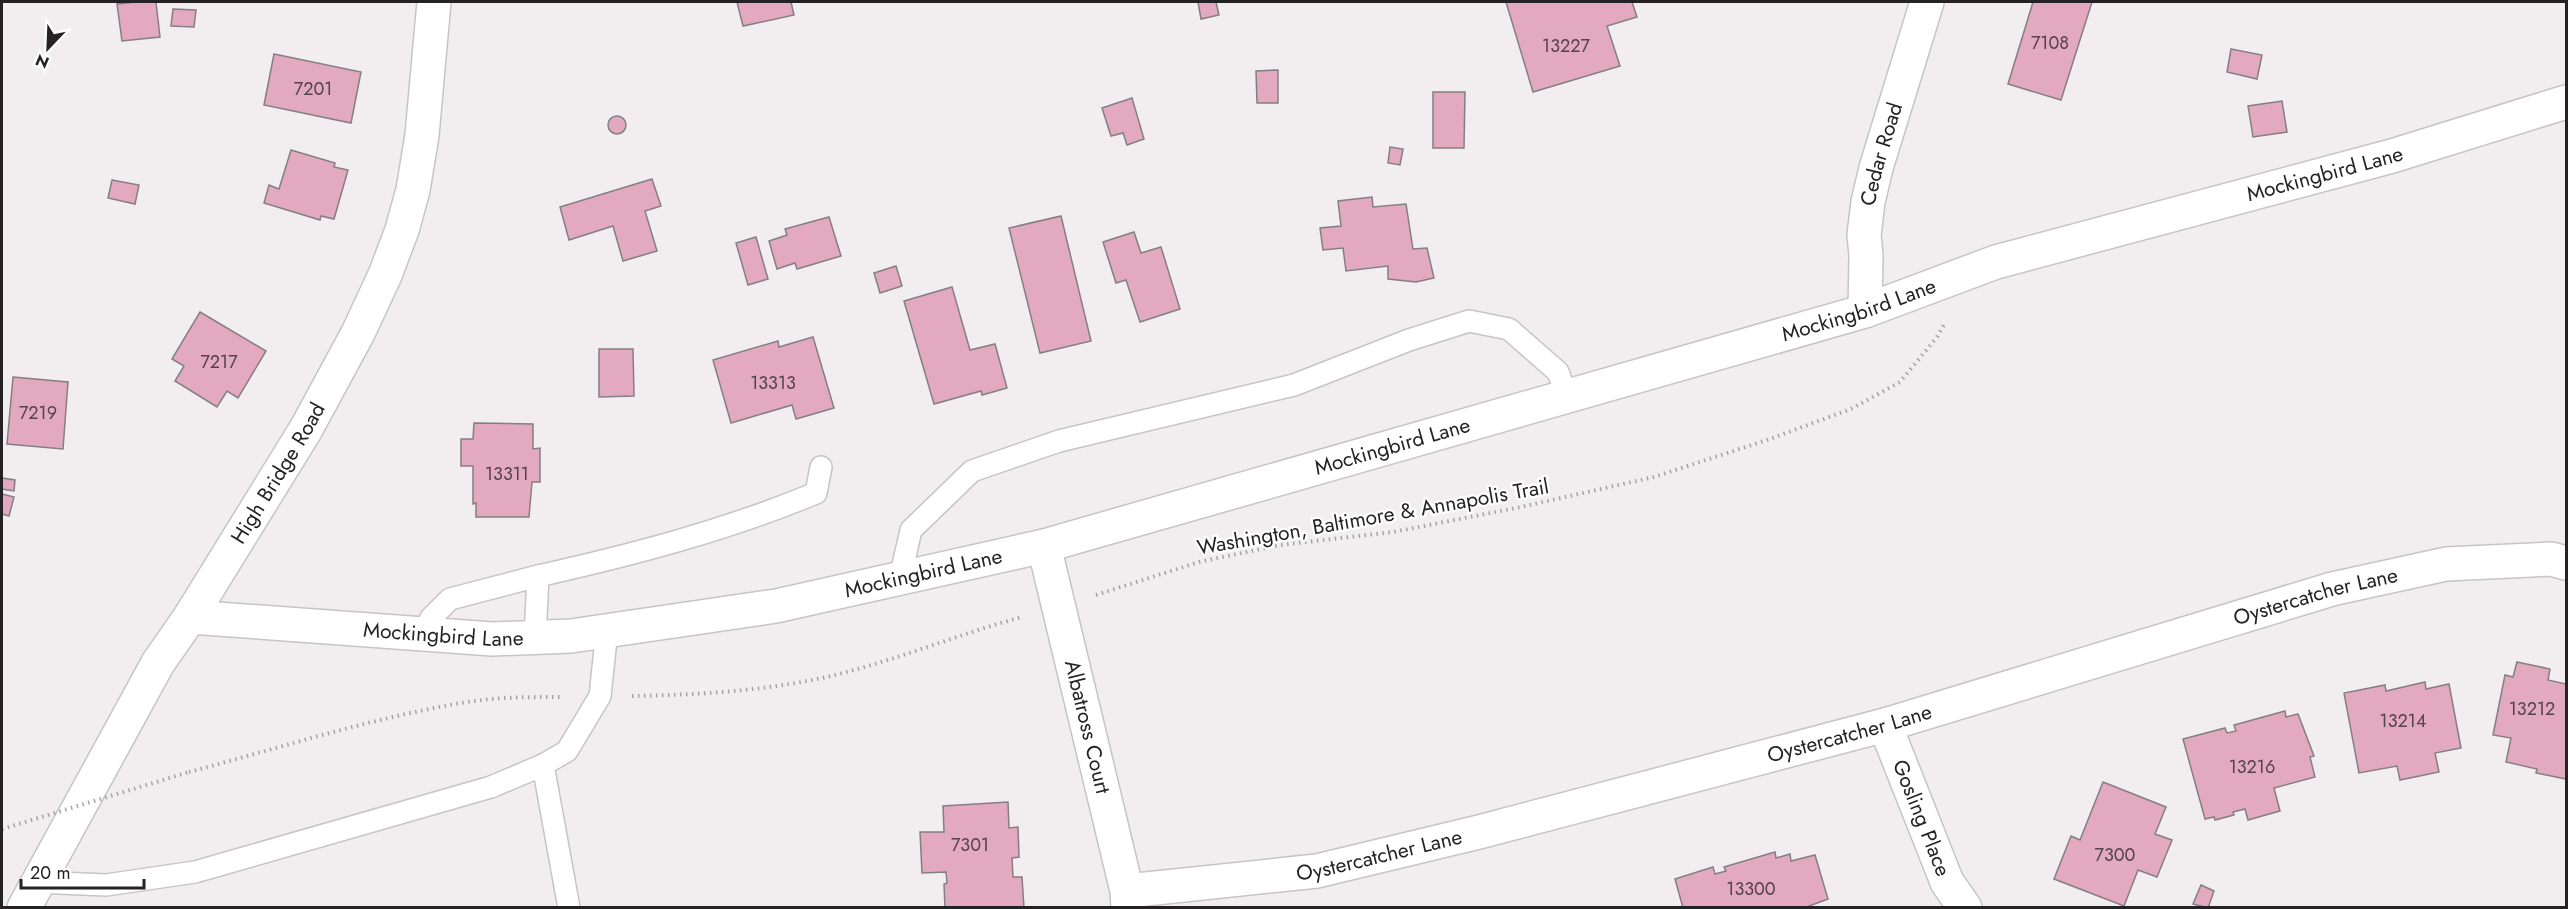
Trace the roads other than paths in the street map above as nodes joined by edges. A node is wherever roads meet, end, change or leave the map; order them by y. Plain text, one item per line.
1 (434, 2) edge
2 (1927, 2) edge
3 (2566, 102) edge
4 (1865, 311) junction
5 (1567, 396) junction
6 (821, 467) dead end
7 (1044, 546) junction
8 (2566, 563) edge
9 (538, 576) junction
10 (900, 578) junction
11 (190, 617) junction
12 (607, 630) junction
13 (424, 634) junction
14 (535, 637) junction
15 (1886, 724) junction
16 (543, 765) junction
17 (30, 895) edge
18 (1128, 899) edge
19 (569, 908) edge
20 (1965, 908) edge

1 - 11 street, High Bridge Road
2 - 4 street, Cedar Road
3 - 4 street, Mockingbird Lane
4 - 5 street, Mockingbird Lane
5 - 7 street, Mockingbird Lane
5 - 10 lane
6 - 9 lane
7 - 10 street, Mockingbird Lane
7 - 18 street, Albatross Court
8 - 15 street, Oystercatcher Lane
9 - 13 lane
9 - 14 lane
10 - 12 street, Mockingbird Lane
11 - 13 street, Mockingbird Lane
11 - 17 street, High Bridge Road
12 - 14 street, Mockingbird Lane
12 - 16 lane
13 - 14 street, Mockingbird Lane
15 - 18 street, Oystercatcher Lane
15 - 20 street, Gosling Place
16 - 17 lane
16 - 19 lane

